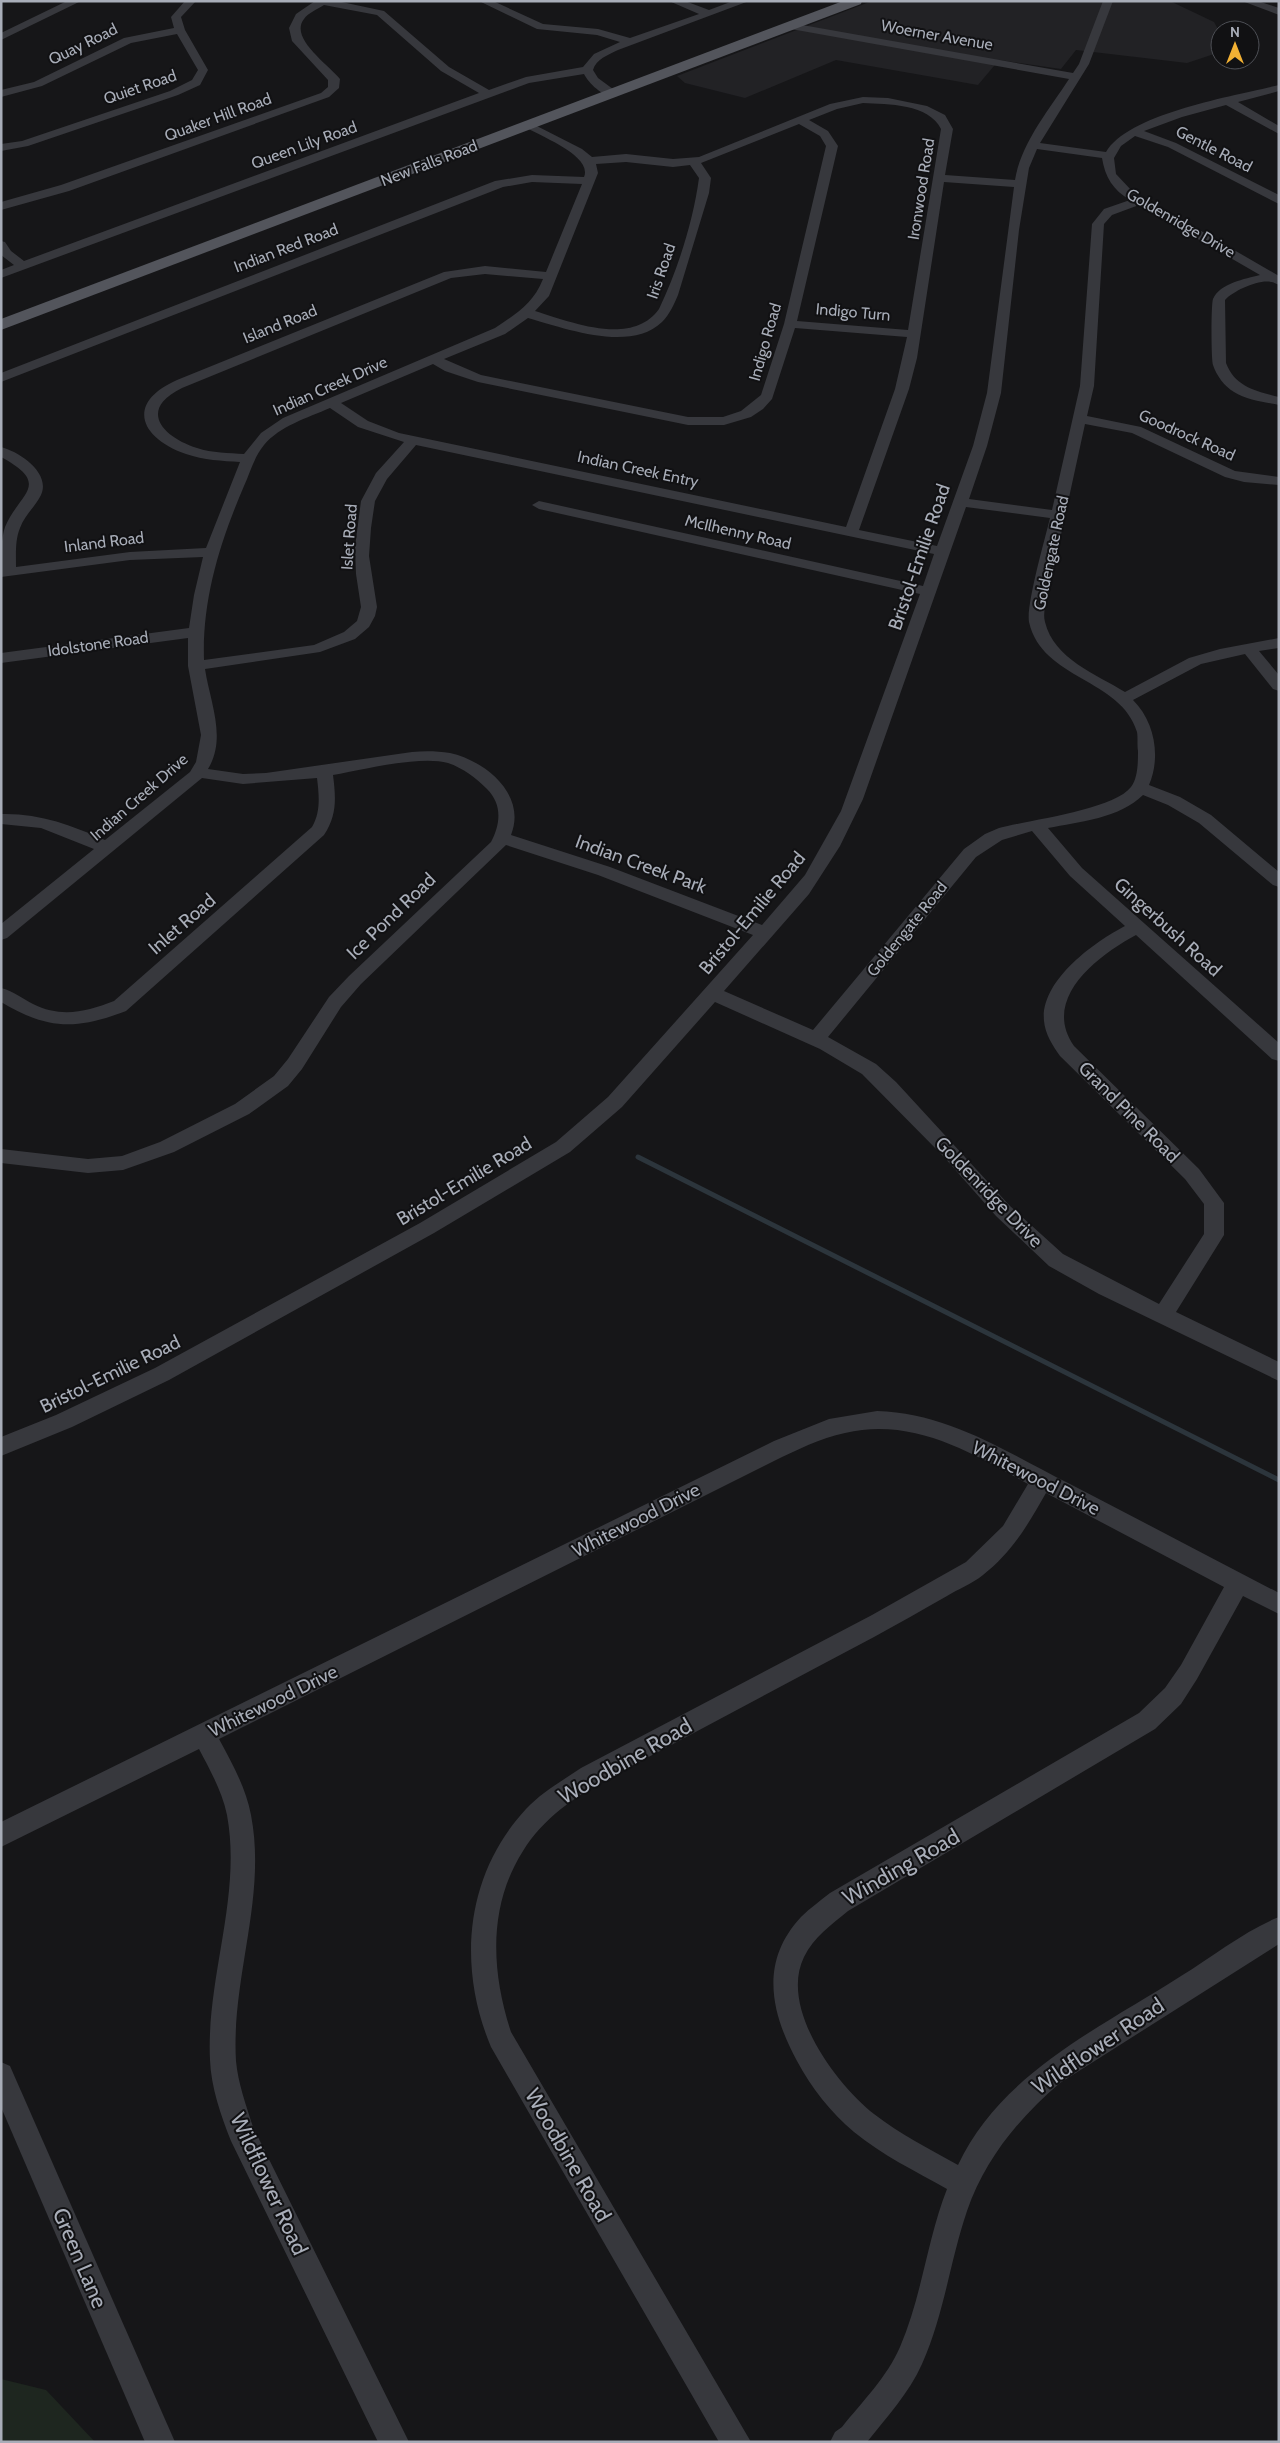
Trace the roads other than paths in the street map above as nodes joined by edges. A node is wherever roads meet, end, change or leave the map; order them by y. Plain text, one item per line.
1 (76, 1) edge
2 (191, 1) edge
3 (321, 1) edge
4 (484, 1) edge
5 (674, 1) edge
6 (744, 1) edge
7 (856, 1) edge
8 (1108, 1) edge
9 (1247, 1) edge
10 (1279, 12) edge
11 (710, 14) junction
12 (791, 26) junction
13 (180, 30) junction
14 (1, 37) edge
15 (630, 42) junction
16 (588, 70) junction
17 (1077, 76) junction
18 (1279, 88) edge
19 (1, 94) edge
20 (489, 94) junction
21 (613, 94) junction
22 (1228, 101) junction
23 (800, 120) junction
24 (529, 125) junction
25 (1133, 131) junction
26 (1279, 131) edge
27 (1033, 145) junction
28 (1, 148) edge
29 (1109, 156) junction
30 (589, 161) junction
31 (694, 162) junction
32 (939, 178) junction
33 (589, 181) junction
34 (1020, 184) junction
35 (1279, 200) edge
36 (1138, 201) junction
37 (1, 206) edge
38 (1, 245) edge
39 (23, 266) junction
40 (1, 274) edge
41 (551, 276) junction
42 (1275, 279) edge
43 (526, 314) junction
44 (790, 324) junction
45 (1, 325) edge
46 (914, 334) junction
47 (434, 359) junction
48 (1, 378) edge
49 (1279, 401) edge
50 (331, 403) junction
51 (1081, 419) junction
52 (412, 440) junction
53 (1, 452) edge
54 (249, 458) junction
55 (1279, 480) edge
56 (961, 502) junction
57 (539, 505) dead end
58 (1058, 515) junction
59 (851, 533) junction
60 (212, 552) junction
61 (944, 552) junction
62 (5, 572) edge
63 (929, 592) junction
64 (196, 632) junction
65 (1279, 643) edge
66 (1248, 648) junction
67 (1, 658) edge
68 (196, 666) junction
69 (1279, 686) edge
70 (1124, 699) junction
71 (324, 770) junction
72 (198, 772) junction
73 (1139, 787) junction
74 (1, 819) edge
75 (1036, 824) junction
76 (502, 838) junction
77 (107, 848) junction
78 (1279, 881) edge
79 (1137, 927) junction
80 (765, 933) junction
81 (1, 934) edge
82 (712, 993) junction
83 (1, 994) edge
84 (816, 1039) junction
85 (1279, 1054) edge
86 (1, 1156) edge
87 (1163, 1315) junction
88 (1279, 1372) edge
89 (1, 1447) edge
90 (1042, 1480) junction
91 (1238, 1583) junction
92 (1279, 1604) edge
93 (204, 1735) junction
94 (1, 1835) edge
95 (1279, 1929) edge
96 (1, 2075) edge
97 (963, 2183) junction
98 (160, 2442) edge
99 (394, 2442) edge
100 (736, 2442) edge
101 (845, 2442) edge

1 - 14 street
2 - 13 street
3 - 20 street
3 - 37 street, Quaker Hill Road
4 - 15 street
5 - 11 street
6 - 11 street
7 - 12 main road, New Falls Road
8 - 17 street, Bristol-Emilie Road
9 - 10 street
11 - 15 street
12 - 17 street, Woerner Avenue
12 - 21 main road, New Falls Road
13 - 19 street, Quay Road
13 - 28 street, Quiet Road
15 - 16 street
16 - 20 street, Queen Lily Road
16 - 21 street
17 - 27 street, Bristol-Emilie Road
18 - 22 street
20 - 39 street, Queen Lily Road
21 - 24 main road, New Falls Road
22 - 25 street
22 - 26 street
23 - 31 street, Ironwood Road
23 - 32 street, Ironwood Road
23 - 44 street, Indigo Road
24 - 30 street
24 - 45 main road, New Falls Road
25 - 29 street
25 - 35 street, Gentle Road
27 - 29 street
27 - 34 street, Bristol-Emilie Road
29 - 36 street, Goldenridge Drive
30 - 31 street, Ironwood Road
30 - 33 street, Indian Creek Drive
31 - 43 street, Iris Road
32 - 34 street
32 - 46 street, Ironwood Road
33 - 41 street, Indian Creek Drive
33 - 48 street, Indian Red Road
34 - 56 street, Bristol-Emilie Road
36 - 42 street, Goldenridge Drive
36 - 51 street, Goldengate Road
38 - 39 street
39 - 40 street, Queen Lily Road
41 - 43 street, Indian Creek Drive
41 - 54 street, Island Road
42 - 49 street
43 - 47 street, Indian Creek Drive
44 - 46 street, Indigo Turn
44 - 47 street, Indigo Road
46 - 59 street, Ironwood Road
47 - 50 street, Indian Creek Drive
50 - 52 street, Indian Creek Entry
50 - 54 street, Indian Creek Drive
51 - 55 street, Goodrock Road
51 - 58 street, Goldengate Road
52 - 59 street, Indian Creek Entry
52 - 68 street, Islet Road
53 - 62 street
54 - 60 street, Indian Creek Drive
56 - 58 street
56 - 61 street, Bristol-Emilie Road
57 - 63 street, McIlhenny Road
58 - 70 street, Goldengate Road
59 - 61 street, Indian Creek Entry
60 - 62 street, Inland Road
60 - 64 street, Indian Creek Drive
61 - 63 street, Bristol-Emilie Road
63 - 80 street, Bristol-Emilie Road
64 - 67 street, Idolstone Road
64 - 68 street, Indian Creek Drive
65 - 66 street
66 - 69 street
66 - 70 street
68 - 72 street, Indian Creek Drive
70 - 73 street, Goldengate Road
71 - 72 street
71 - 76 street
71 - 83 street, Inlet Road
72 - 77 street, Indian Creek Drive
73 - 75 street, Goldengate Road
73 - 78 street
74 - 77 street
75 - 79 street, Gingerbush Road
75 - 84 street, Goldengate Road
76 - 80 street, Indian Creek Park
76 - 86 street, Ice Pond Road
77 - 81 street, Indian Creek Drive
79 - 85 street, Gingerbush Road
79 - 87 street, Grand Pine Road
80 - 82 street, Bristol-Emilie Road
82 - 84 street, Goldenridge Drive
82 - 89 street, Bristol-Emilie Road
84 - 87 street, Goldenridge Drive
87 - 88 street, Goldenridge Drive
90 - 91 street, Whitewood Drive
90 - 93 street, Whitewood Drive
90 - 100 street, Woodbine Road
91 - 92 street, Whitewood Drive
91 - 97 street, Winding Road
93 - 94 street, Whitewood Drive
93 - 99 street, Wildflower Road
95 - 97 street, Wildflower Road
96 - 98 street, Green Lane
97 - 101 street, Wildflower Road

